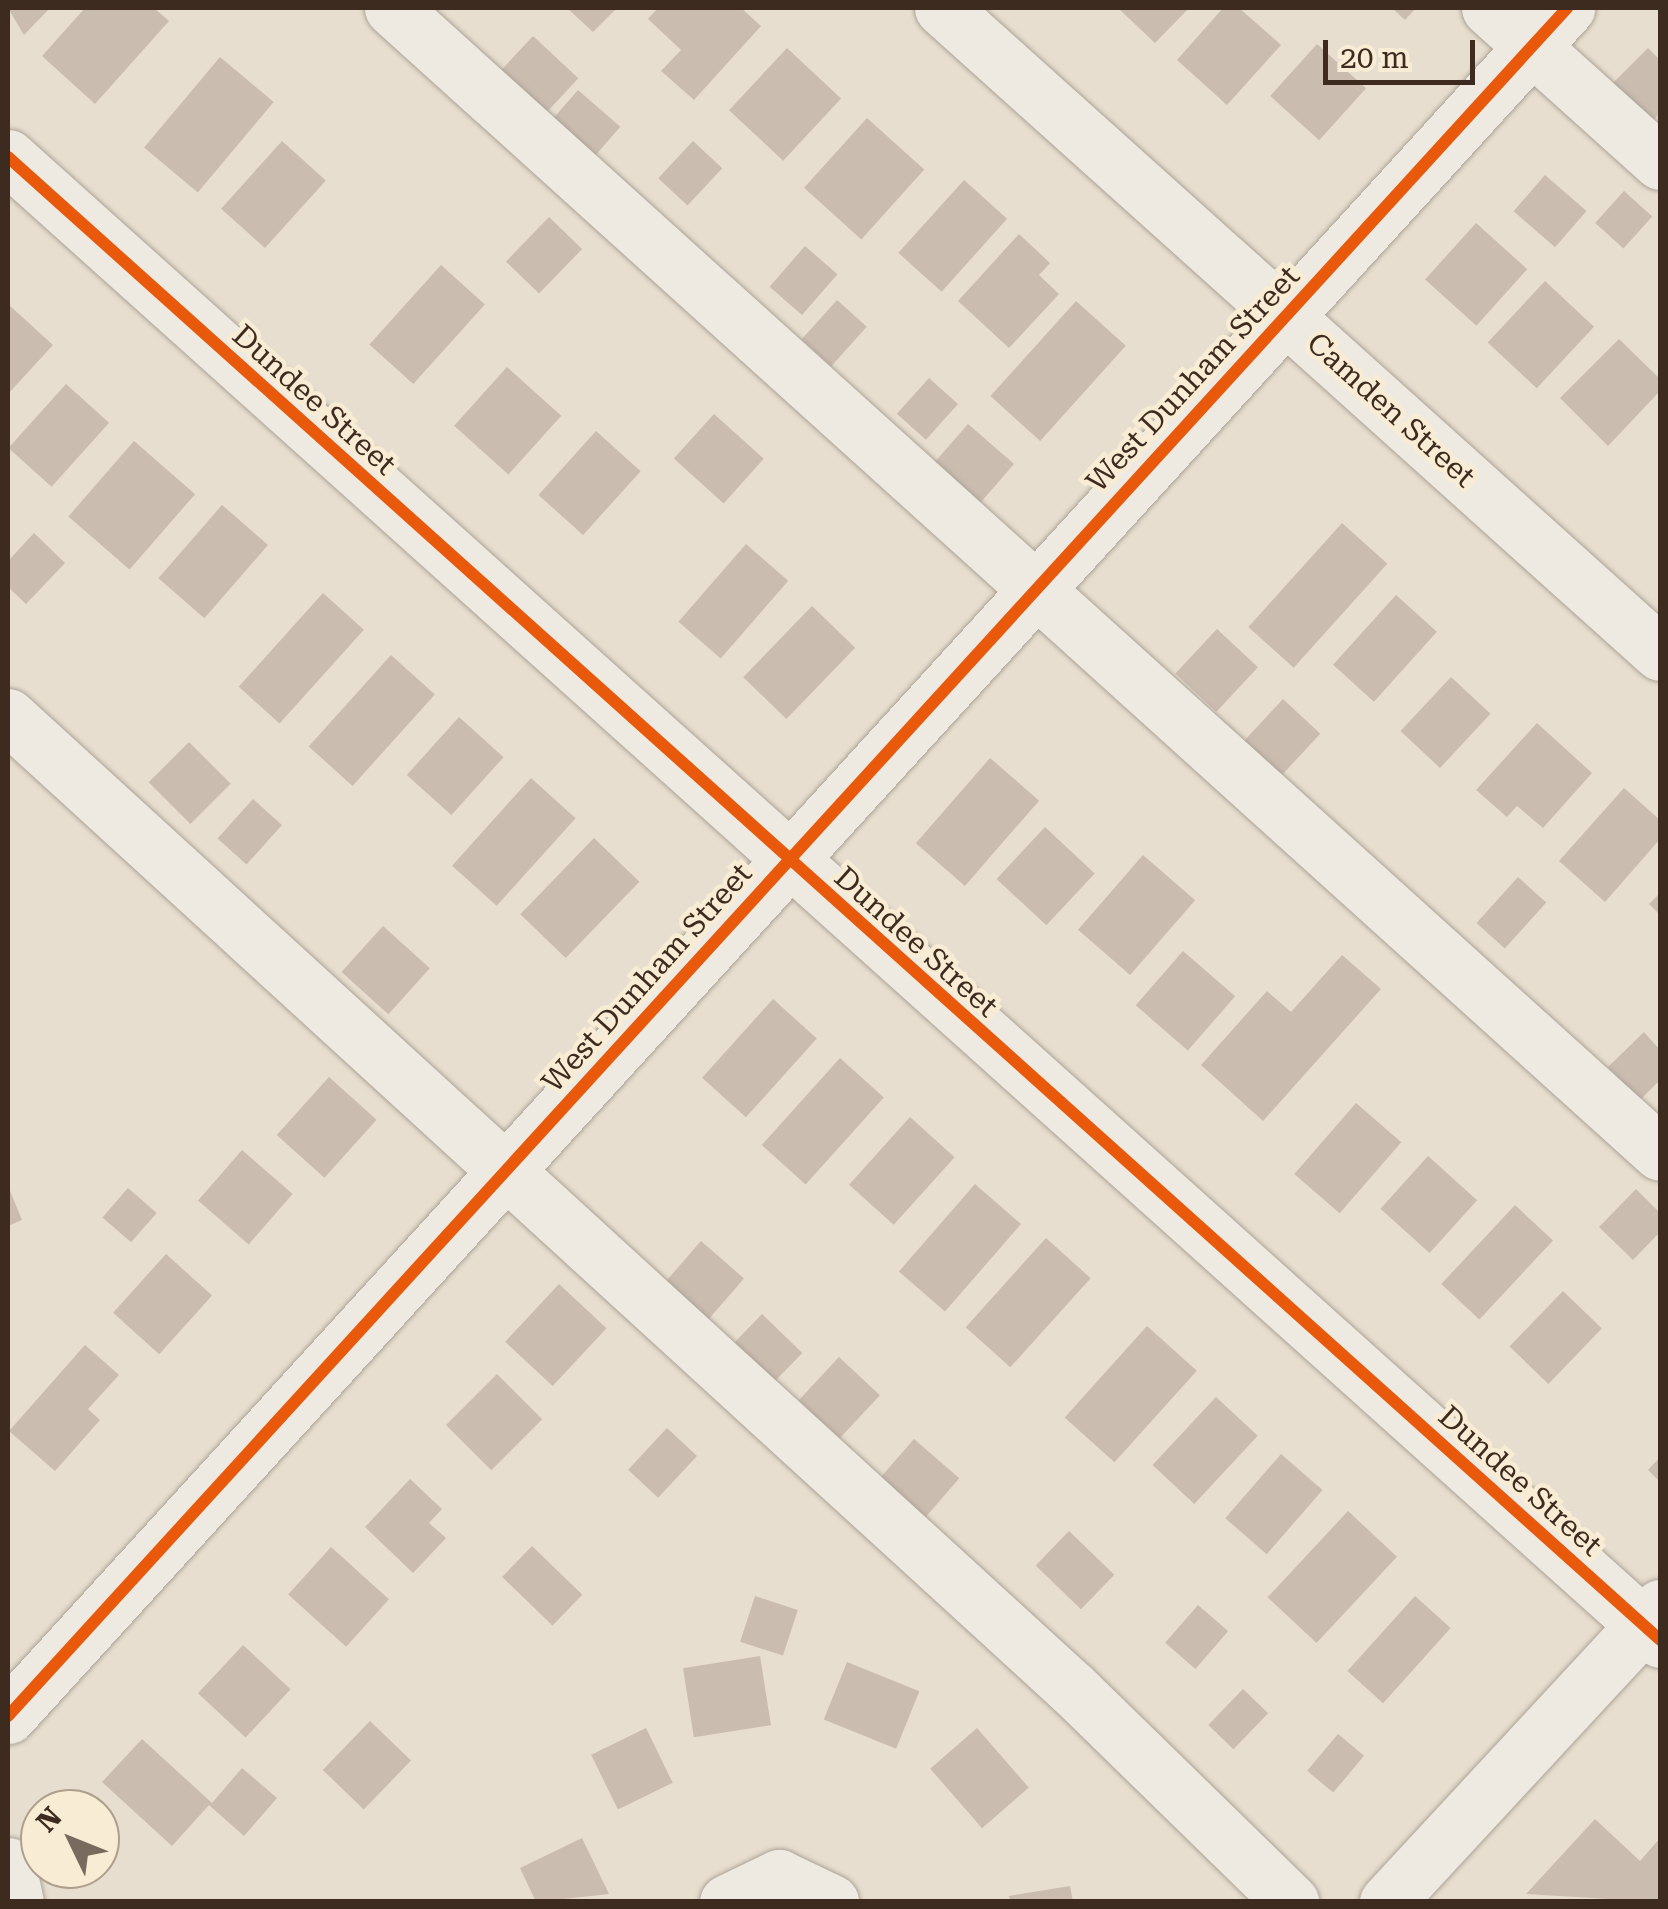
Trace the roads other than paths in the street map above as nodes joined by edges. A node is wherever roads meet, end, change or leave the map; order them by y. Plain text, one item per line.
1 (392, 8) edge
2 (942, 8) edge
3 (1490, 8) edge
4 (1550, 26) edge
5 (8, 157) edge
6 (1660, 162) edge
7 (1286, 316) junction
8 (1036, 587) junction
9 (1660, 654) edge
10 (8, 716) edge
11 (787, 861) junction
12 (1660, 1153) edge
13 (503, 1173) junction
14 (1655, 1624) edge
15 (8, 1716) edge
16 (8, 1866) edge
17 (16, 1902) edge
18 (727, 1902) edge
19 (830, 1902) edge
20 (1292, 1902) edge
21 (1386, 1902) edge

1 - 8 street
2 - 7 street, Camden Street
3 - 4 street
4 - 6 street
4 - 7 street, West Dunham Street
5 - 11 street, Dundee Street
7 - 8 street, West Dunham Street
7 - 9 street, Camden Street
8 - 11 street, West Dunham Street
8 - 12 street
10 - 13 street
11 - 13 street, West Dunham Street
11 - 14 street, Dundee Street
13 - 15 street, West Dunham Street
13 - 20 street
14 - 21 street
16 - 17 street
18 - 19 street

